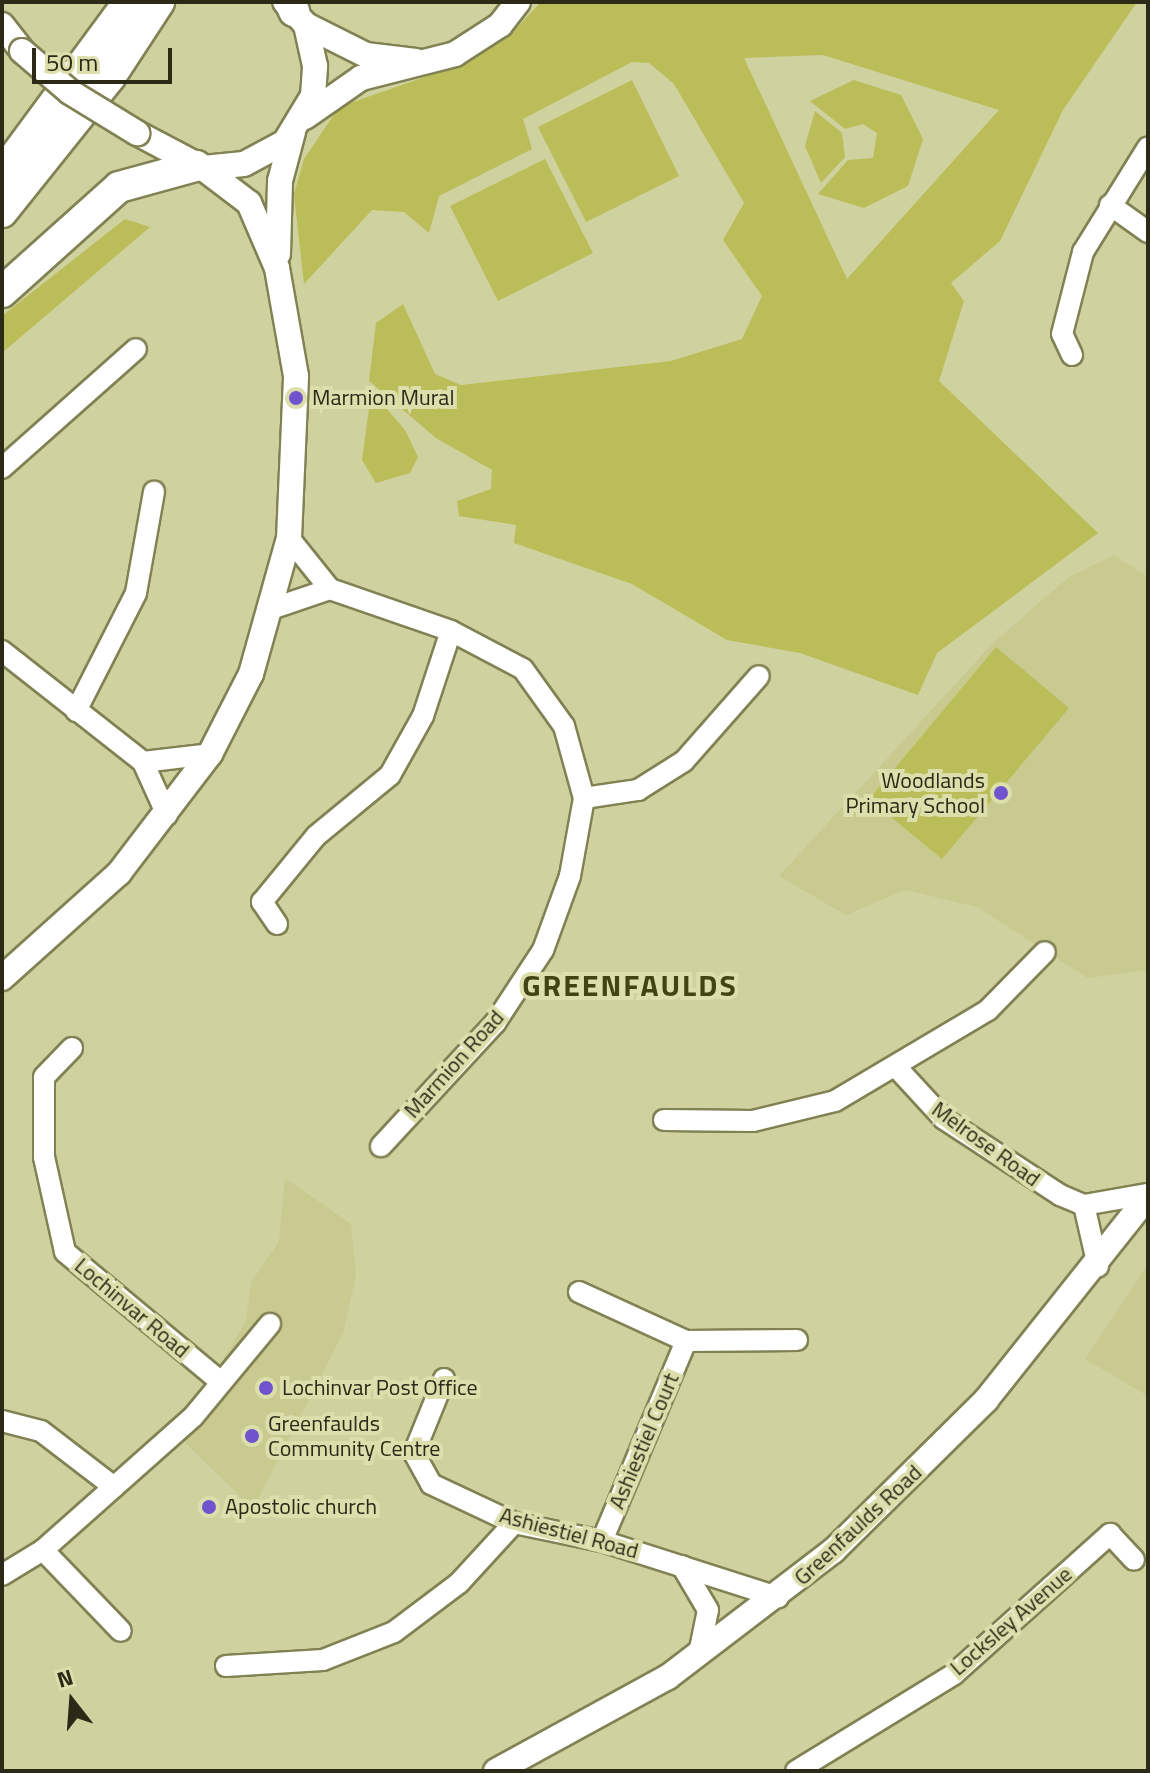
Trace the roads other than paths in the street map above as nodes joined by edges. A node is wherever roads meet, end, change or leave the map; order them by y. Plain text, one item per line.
1 (129, 2) edge
2 (159, 2) edge
3 (518, 2) edge
4 (294, 10) edge
5 (2, 25) edge
6 (429, 63) junction
7 (298, 125) junction
8 (1148, 147) edge
9 (200, 167) junction
10 (2, 174) edge
11 (1110, 205) junction
12 (2, 212) edge
13 (1148, 232) edge
14 (277, 268) junction
15 (2, 292) edge
16 (136, 349) dead end
17 (1072, 355) dead end
18 (2, 468) edge
19 (154, 492) dead end
20 (289, 538) junction
21 (330, 589) junction
22 (271, 609) junction
23 (451, 631) junction
24 (2, 651) edge
25 (759, 676) dead end
26 (76, 711) junction
27 (210, 754) junction
28 (143, 762) junction
29 (584, 798) junction
30 (167, 815) junction
31 (277, 924) dead end
32 (1045, 952) dead end
33 (2, 978) edge
34 (72, 1048) dead end
35 (898, 1069) junction
36 (664, 1120) dead end
37 (381, 1146) dead end
38 (1148, 1195) edge
39 (1084, 1205) junction
40 (1098, 1266) junction
41 (579, 1292) dead end
42 (270, 1324) dead end
43 (797, 1340) dead end
44 (686, 1341) junction
45 (444, 1379) dead end
46 (220, 1381) junction
47 (2, 1421) edge
48 (114, 1487) junction
49 (514, 1523) junction
50 (602, 1541) junction
51 (43, 1550) junction
52 (1134, 1560) dead end
53 (682, 1566) junction
54 (2, 1575) edge
55 (778, 1597) junction
56 (121, 1631) dead end
57 (699, 1654) junction
58 (226, 1666) dead end
59 (496, 1771) edge
60 (796, 1771) edge

1 - 10 main road
2 - 12 main road
3 - 6 street
4 - 6 street
4 - 7 street
5 - 9 street, bridge
6 - 7 street
7 - 9 street
7 - 14 street
8 - 11 street
9 - 14 street
9 - 15 main road
11 - 13 street
11 - 17 street
14 - 20 street
16 - 18 street
19 - 26 street
20 - 21 street
20 - 22 street
21 - 22 street
21 - 23 street, Marmion Road
22 - 27 street
23 - 29 street, Marmion Road
23 - 31 street
24 - 26 street
25 - 29 street
26 - 28 street
27 - 28 street
27 - 30 street
28 - 30 street
29 - 37 street, Marmion Road
30 - 33 street
32 - 35 street
34 - 46 street, Lochinvar Road
35 - 36 street
35 - 39 street, Melrose Road
38 - 39 street
38 - 40 street, Greenfaulds Road
39 - 40 street
40 - 55 street, Greenfaulds Road
41 - 44 street
42 - 46 street
43 - 44 street
44 - 50 street, Ashiestiel Court
45 - 49 street, Ashiestiel Road
46 - 48 street
47 - 48 street
48 - 51 street
49 - 50 street, Ashiestiel Road
49 - 58 street
50 - 53 street, Ashiestiel Road
51 - 54 street
51 - 56 street
52 - 60 street, Locksley Avenue
53 - 55 street, Ashiestiel Road
53 - 57 street
55 - 57 street, Greenfaulds Road
57 - 59 street, Greenfaulds Road

